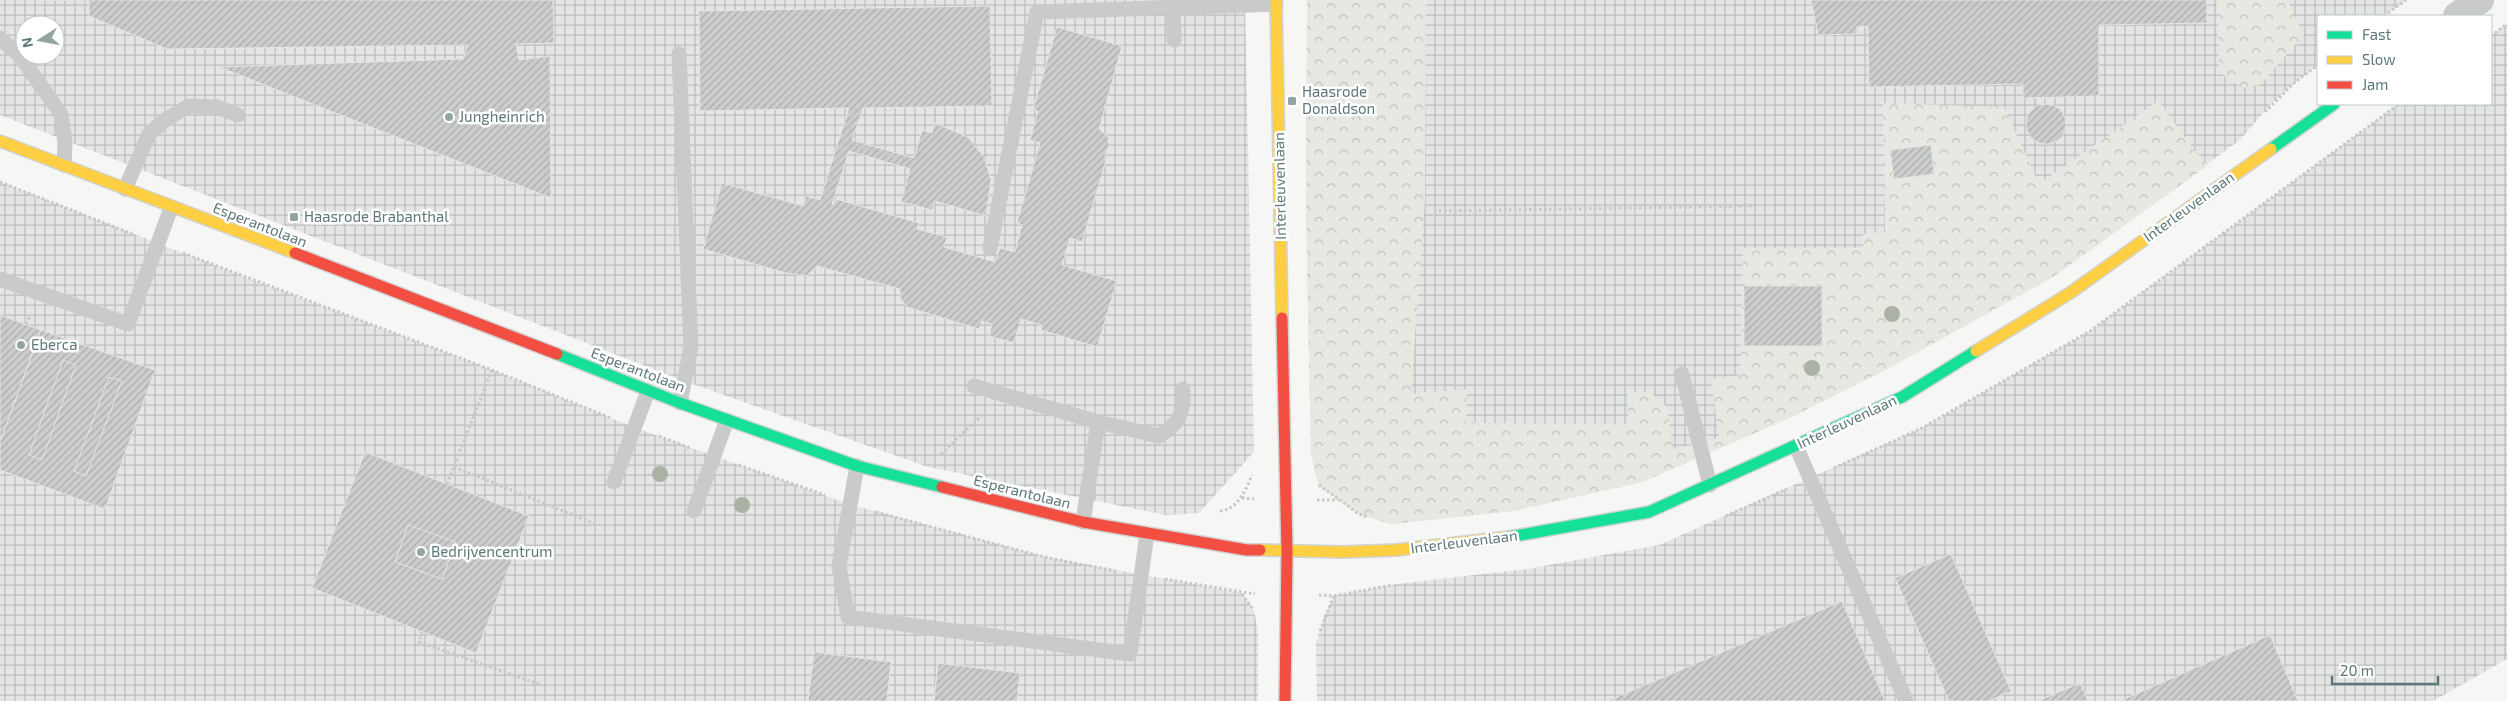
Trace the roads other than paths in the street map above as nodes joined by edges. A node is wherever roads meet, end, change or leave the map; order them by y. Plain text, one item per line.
1 (2480, 0) edge
2 (1276, 2) edge
3 (1173, 8) junction
4 (2458, 15) edge
5 (0, 38) edge
6 (1174, 40) dead end
7 (679, 54) dead end
8 (2333, 105) edge
9 (238, 115) dead end
10 (0, 141) edge
11 (64, 165) junction
12 (125, 189) junction
13 (171, 208) junction
14 (990, 248) dead end
15 (0, 279) edge
16 (1682, 374) dead end
17 (974, 386) dead end
18 (1183, 389) dead end
19 (648, 391) junction
20 (680, 403) junction
21 (727, 420) junction
22 (1098, 422) junction
23 (1796, 446) junction
24 (857, 466) junction
25 (614, 482) dead end
26 (1710, 485) junction
27 (694, 511) dead end
28 (1083, 522) junction
29 (1147, 534) junction
30 (1287, 552) junction
31 (1285, 701) edge
32 (1906, 701) edge

1 - 4 street
2 - 3 lane
2 - 30 street, Interleuvenlaan
3 - 6 lane
3 - 14 lane
5 - 11 lane
7 - 20 lane
8 - 23 street, Interleuvenlaan
9 - 12 lane
10 - 11 street, Esperantolaan
11 - 12 street, Esperantolaan
12 - 13 street, Esperantolaan
13 - 15 lane
13 - 19 street, Esperantolaan
16 - 26 lane
17 - 22 lane
18 - 22 lane
19 - 20 street, Esperantolaan
19 - 25 lane
20 - 21 street, Esperantolaan
21 - 24 street, Esperantolaan
21 - 27 lane
22 - 28 lane
23 - 26 street, Interleuvenlaan
23 - 32 lane
24 - 28 street, Esperantolaan
24 - 29 lane
26 - 30 street, Interleuvenlaan
28 - 29 street, Esperantolaan
29 - 30 street, Esperantolaan
30 - 31 street, Interleuvenlaan

